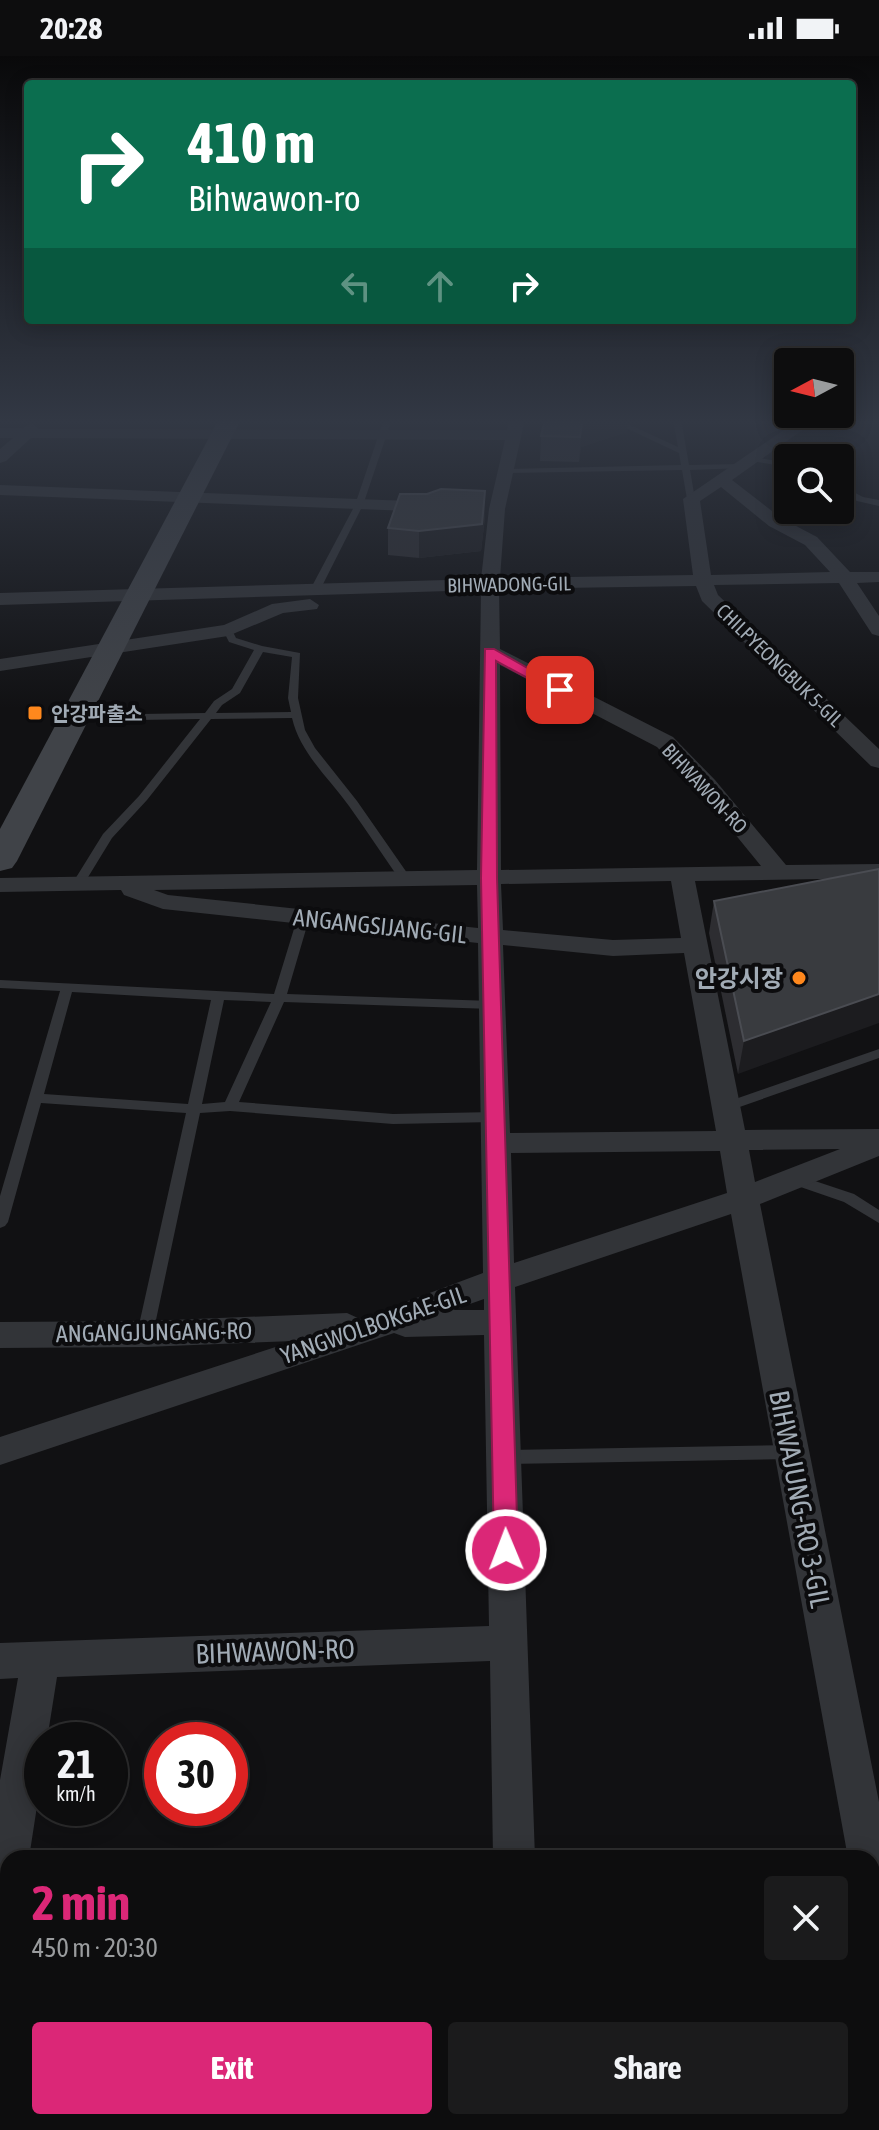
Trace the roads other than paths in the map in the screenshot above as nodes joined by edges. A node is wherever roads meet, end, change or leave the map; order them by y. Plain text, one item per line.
1 (180, 516) edge
2 (353, 516) edge
3 (489, 516) edge
4 (693, 516) edge
5 (767, 516) edge
6 (879, 577) edge
7 (845, 578) junction
8 (703, 580) junction
9 (490, 589) junction
10 (315, 590) junction
11 (138, 597) junction
12 (0, 599) edge
13 (228, 630) junction
14 (879, 630) edge
15 (260, 649) junction
16 (111, 650) junction
17 (490, 652) junction
18 (0, 665) edge
19 (209, 715) junction
20 (296, 715) junction
21 (75, 718) junction
22 (879, 761) edge
23 (0, 861) edge
24 (879, 871) edge
25 (780, 873) junction
26 (682, 876) junction
27 (489, 878) junction
28 (406, 880) junction
29 (78, 884) junction
30 (117, 884) junction
31 (0, 885) edge
32 (303, 919) junction
33 (490, 936) junction
34 (695, 945) junction
35 (0, 984) edge
36 (67, 988) junction
37 (218, 996) junction
38 (279, 998) junction
39 (492, 1005) junction
40 (879, 1053) edge
41 (35, 1098) junction
42 (230, 1106) junction
43 (726, 1107) junction
44 (193, 1109) junction
45 (495, 1130) junction
46 (732, 1140) junction
47 (879, 1142) edge
48 (794, 1179) junction
49 (743, 1199) junction
50 (879, 1217) edge
51 (0, 1222) edge
52 (499, 1280) junction
53 (500, 1322) junction
54 (381, 1325) junction
55 (145, 1334) junction
56 (0, 1335) edge
57 (0, 1451) edge
58 (791, 1452) junction
59 (504, 1457) junction
60 (508, 1643) junction
61 (41, 1659) junction
62 (0, 1661) edge
63 (9, 1850) edge
64 (514, 1850) edge
65 (867, 1850) edge

1 - 11 main road
2 - 10 lane
3 - 9 street
4 - 8 street, CHILPYEONGBUK 5-GIL
5 - 7 street
6 - 7 street, BIHWADONG-GIL
7 - 8 street, BIHWADONG-GIL
7 - 14 street
8 - 9 street, BIHWADONG-GIL
8 - 22 street, CHILPYEONGBUK 5-GIL
9 - 10 street, BIHWADONG-GIL
9 - 13 street
9 - 17 street
10 - 11 street, BIHWADONG-GIL
11 - 12 street, BIHWADONG-GIL
11 - 16 main road
13 - 15 lane
13 - 16 street
15 - 19 lane
15 - 20 lane, ANGANGSIJANG-GIL
16 - 18 street
16 - 21 main road
17 - 25 street, BIHWAWON-RO
17 - 27 street
19 - 20 lane
19 - 21 lane
19 - 29 lane
20 - 28 lane, ANGANGSIJANG-GIL
21 - 23 main road
24 - 25 street
25 - 26 street
26 - 27 street
26 - 34 street, BIHWAJUNG-RO 3-GIL
27 - 28 street, ANGANGSIJANG-GIL
27 - 33 street
28 - 30 street, ANGANGSIJANG-GIL
29 - 30 street, ANGANGSIJANG-GIL
29 - 31 street, ANGANGSIJANG-GIL
30 - 32 street, ANGANGSIJANG-GIL
32 - 33 street, ANGANGSIJANG-GIL
32 - 38 lane
33 - 34 street, ANGANGSIJANG-GIL
33 - 39 street
34 - 43 street, BIHWAJUNG-RO 3-GIL
35 - 36 lane
36 - 37 lane
36 - 41 lane
37 - 38 lane
37 - 44 lane
38 - 39 lane
38 - 42 lane
39 - 45 street
40 - 43 lane
41 - 44 lane
41 - 51 lane
42 - 44 lane
42 - 45 lane
43 - 46 street, BIHWAJUNG-RO 3-GIL
44 - 55 lane
45 - 46 street
45 - 52 street
46 - 47 street
46 - 49 street, BIHWAJUNG-RO 3-GIL
47 - 48 street, YANGWOLBOKGAE-GIL
48 - 49 street, YANGWOLBOKGAE-GIL
48 - 50 lane
49 - 52 street, YANGWOLBOKGAE-GIL
49 - 58 street, BIHWAJUNG-RO 3-GIL
52 - 53 street
52 - 54 street, YANGWOLBOKGAE-GIL
53 - 54 street, ANGANGJUNGANG-RO
53 - 59 street
54 - 55 street, ANGANGJUNGANG-RO
54 - 57 street, YANGWOLBOKGAE-GIL
55 - 56 street, ANGANGJUNGANG-RO
58 - 59 lane
58 - 65 street, BIHWAJUNG-RO 3-GIL
59 - 60 street
60 - 61 street, BIHWAWON-RO
60 - 64 street
61 - 62 street, BIHWAWON-RO
61 - 63 street

